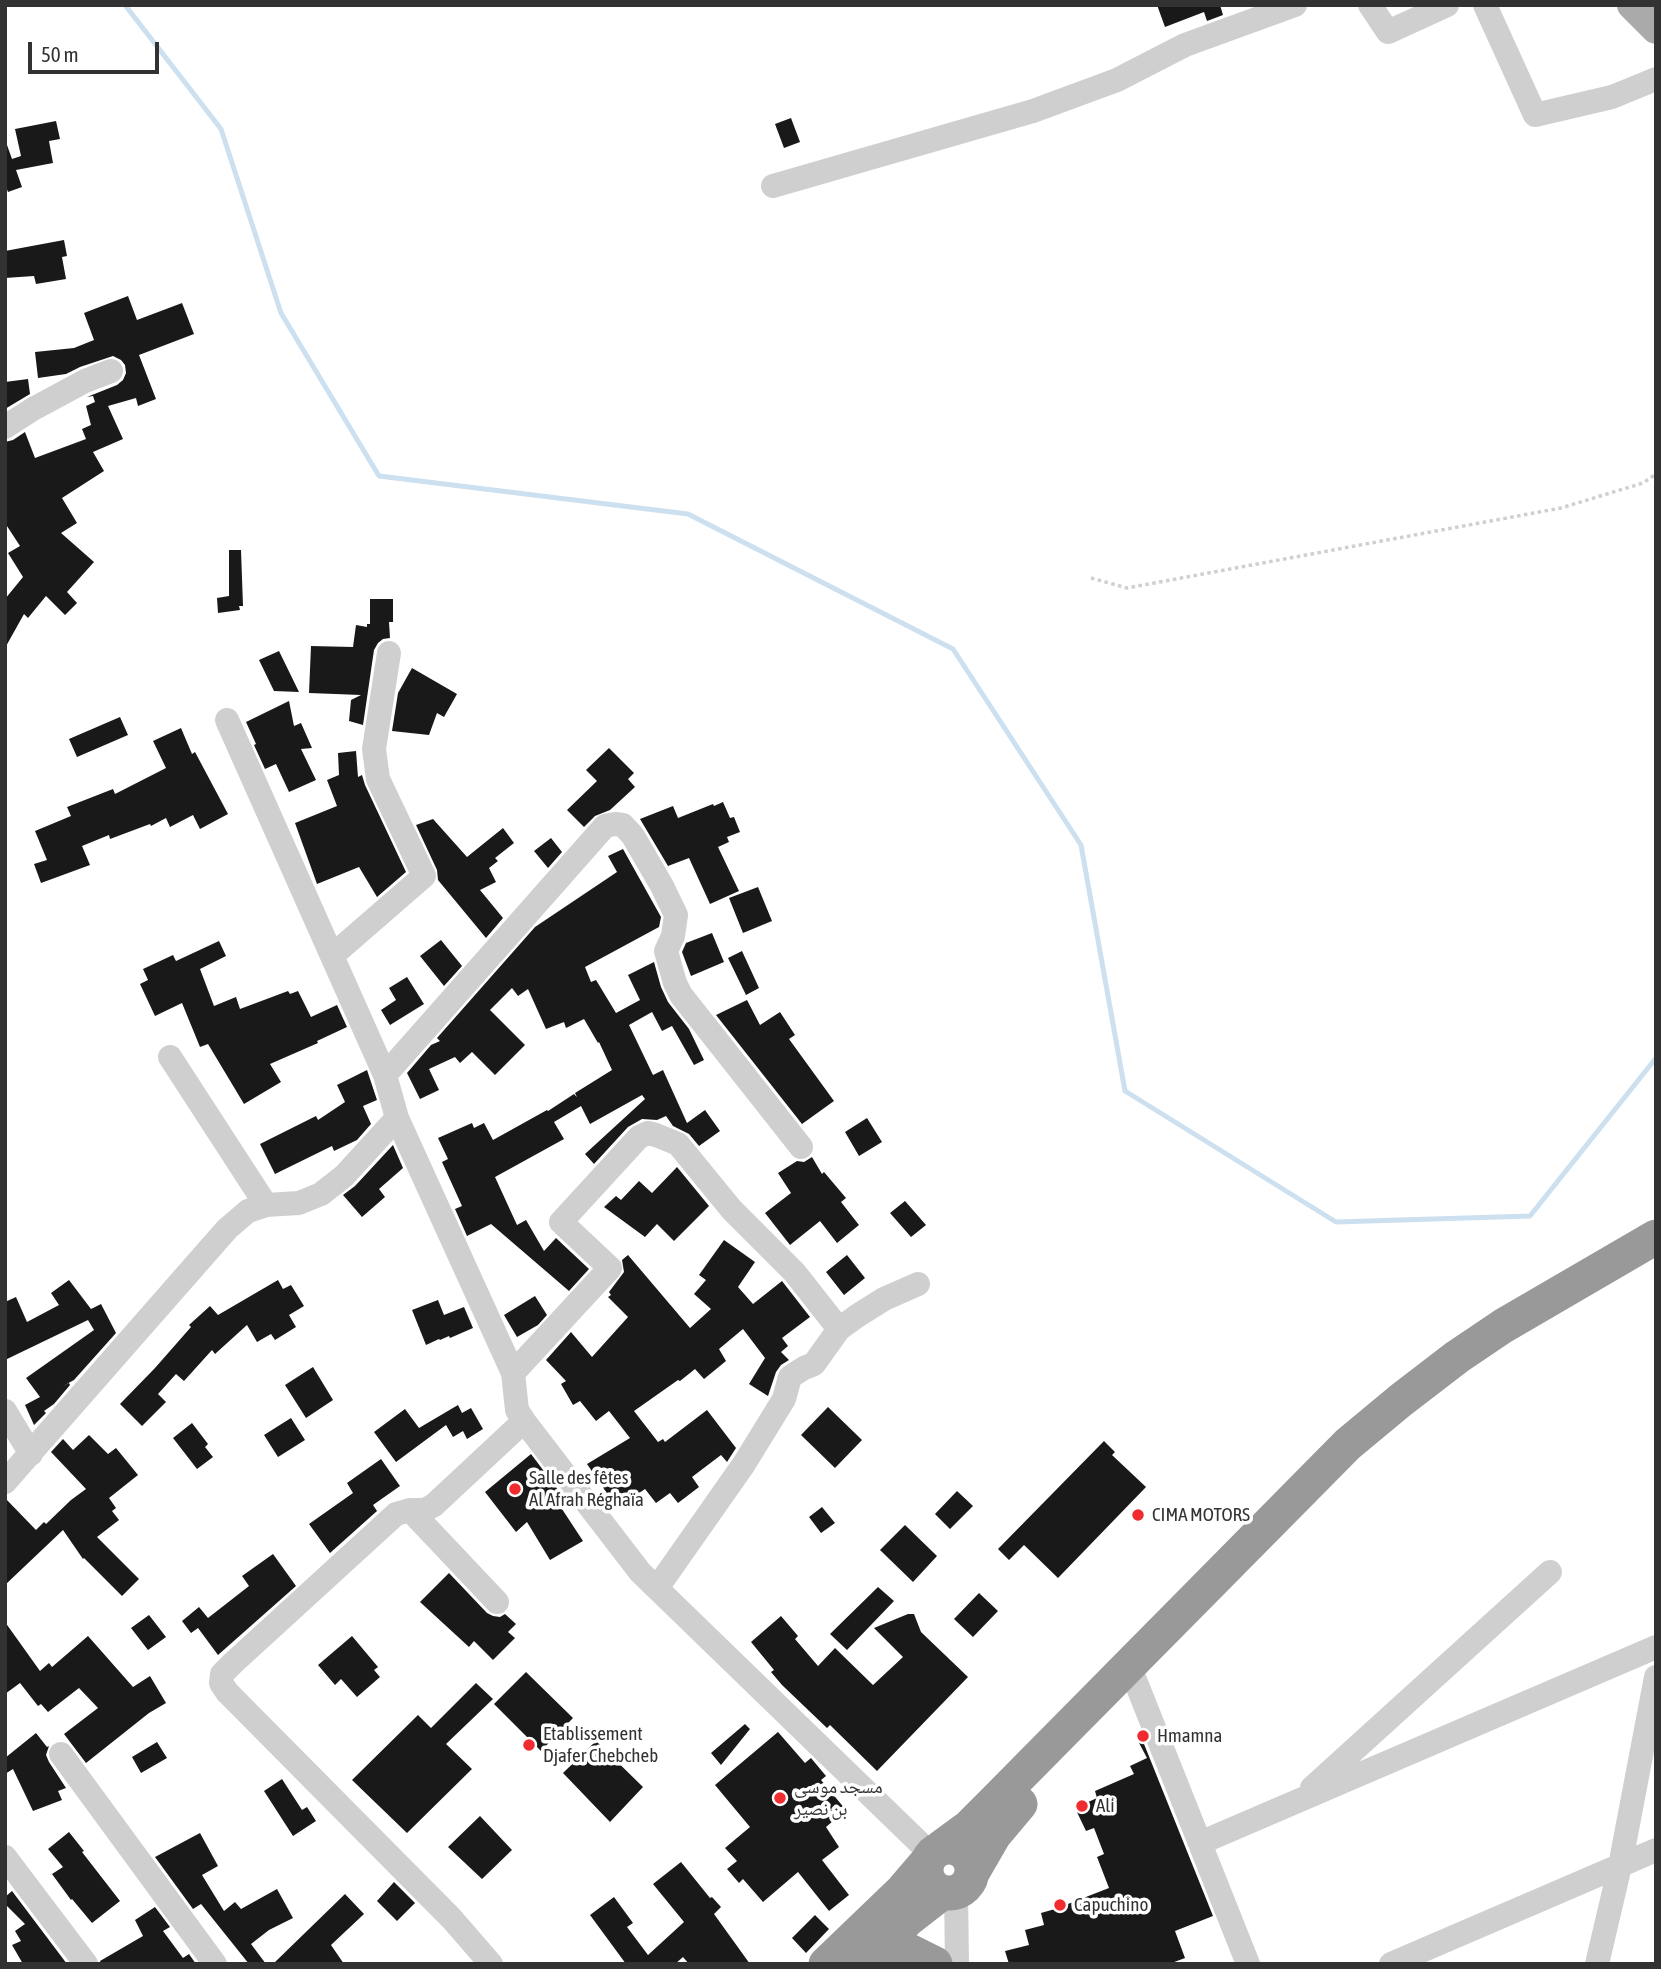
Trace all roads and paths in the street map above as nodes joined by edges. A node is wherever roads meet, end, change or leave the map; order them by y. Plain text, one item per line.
1 (1295, 5) edge
2 (1370, 5) edge
3 (1447, 5) edge
4 (1485, 5) edge
5 (1632, 5) edge
6 (1656, 29) edge
7 (1656, 79) edge
8 (773, 186) dead end
9 (111, 371) dead end
10 (5, 427) edge
11 (1656, 474) edge
12 (1091, 578) dead end
13 (389, 653) dead end
14 (227, 720) dead end
15 (332, 955) junction
16 (170, 1057) dead end
17 (385, 1075) junction
18 (397, 1118) junction
19 (800, 1147) dead end
20 (265, 1205) junction
21 (1656, 1237) edge
22 (1656, 1261) edge
23 (918, 1284) dead end
24 (839, 1329) junction
25 (513, 1373) junction
26 (5, 1411) edge
27 (524, 1421) junction
28 (31, 1454) junction
29 (5, 1482) edge
30 (410, 1510) junction
31 (1550, 1572) dead end
32 (657, 1588) junction
33 (497, 1602) dead end
34 (1656, 1647) edge
35 (1656, 1676) edge
36 (1135, 1680) junction
37 (61, 1754) dead end
38 (1296, 1802) junction
39 (1200, 1843) junction
40 (1656, 1850) edge
41 (5, 1857) edge
42 (1620, 1866) junction
43 (945, 1870) junction
44 (871, 1954) edge
45 (86, 1964) edge
46 (215, 1964) edge
47 (491, 1964) edge
48 (827, 1964) edge
49 (935, 1964) edge
50 (957, 1964) edge
51 (1248, 1964) edge
52 (1391, 1964) edge
53 (1597, 1964) edge

1 - 8 street
2 - 3 street
4 - 7 street
5 - 6 main road
9 - 10 street
11 - 12 path
13 - 15 street
14 - 15 street
15 - 17 street
16 - 20 street
17 - 18 street
17 - 19 street
18 - 20 street
18 - 25 street
20 - 28 street
21 - 43 highway
22 - 36 highway
23 - 24 street
24 - 25 street
24 - 32 street
25 - 27 street
26 - 28 street
27 - 30 street
27 - 32 street
28 - 29 street
30 - 33 street
30 - 47 street
31 - 38 street
32 - 43 street
34 - 38 street
35 - 42 street
36 - 39 street
36 - 43 highway
37 - 46 street
38 - 39 street
39 - 51 street
40 - 42 street
41 - 45 street
42 - 52 street
42 - 53 street
43 - 44 highway
43 - 48 highway
43 - 50 street
44 - 49 highway

